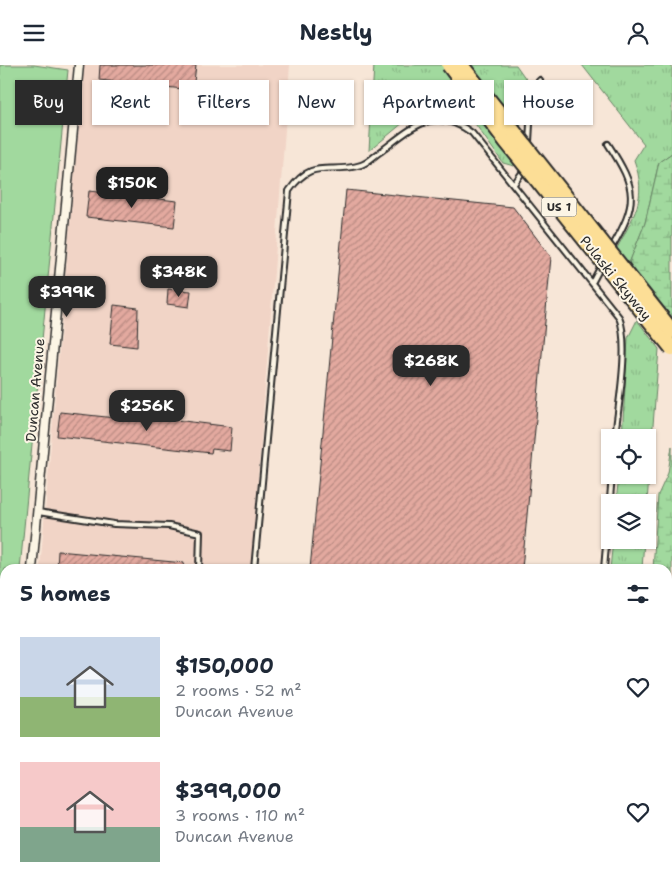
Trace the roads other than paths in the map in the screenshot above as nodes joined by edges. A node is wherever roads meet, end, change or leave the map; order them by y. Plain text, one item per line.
1 (79, 65) edge
2 (448, 65) edge
3 (462, 65) edge
4 (529, 125) edge
5 (608, 144) dead end
6 (514, 185) junction
7 (592, 281) junction
8 (672, 331) edge
9 (672, 348) edge
10 (616, 429) edge
11 (611, 484) edge
12 (37, 512) junction
13 (32, 564) edge
14 (200, 564) edge
15 (254, 564) edge
16 (604, 564) edge

1 - 12 street, Duncan Avenue
2 - 9 highway, Pulaski Skyway / US 1, bridge
3 - 8 highway, Pulaski Skyway / US 1, bridge
4 - 6 lane
5 - 7 lane
6 - 7 lane
6 - 15 lane
7 - 10 lane
11 - 16 lane
12 - 13 street, Duncan Avenue
12 - 14 lane

